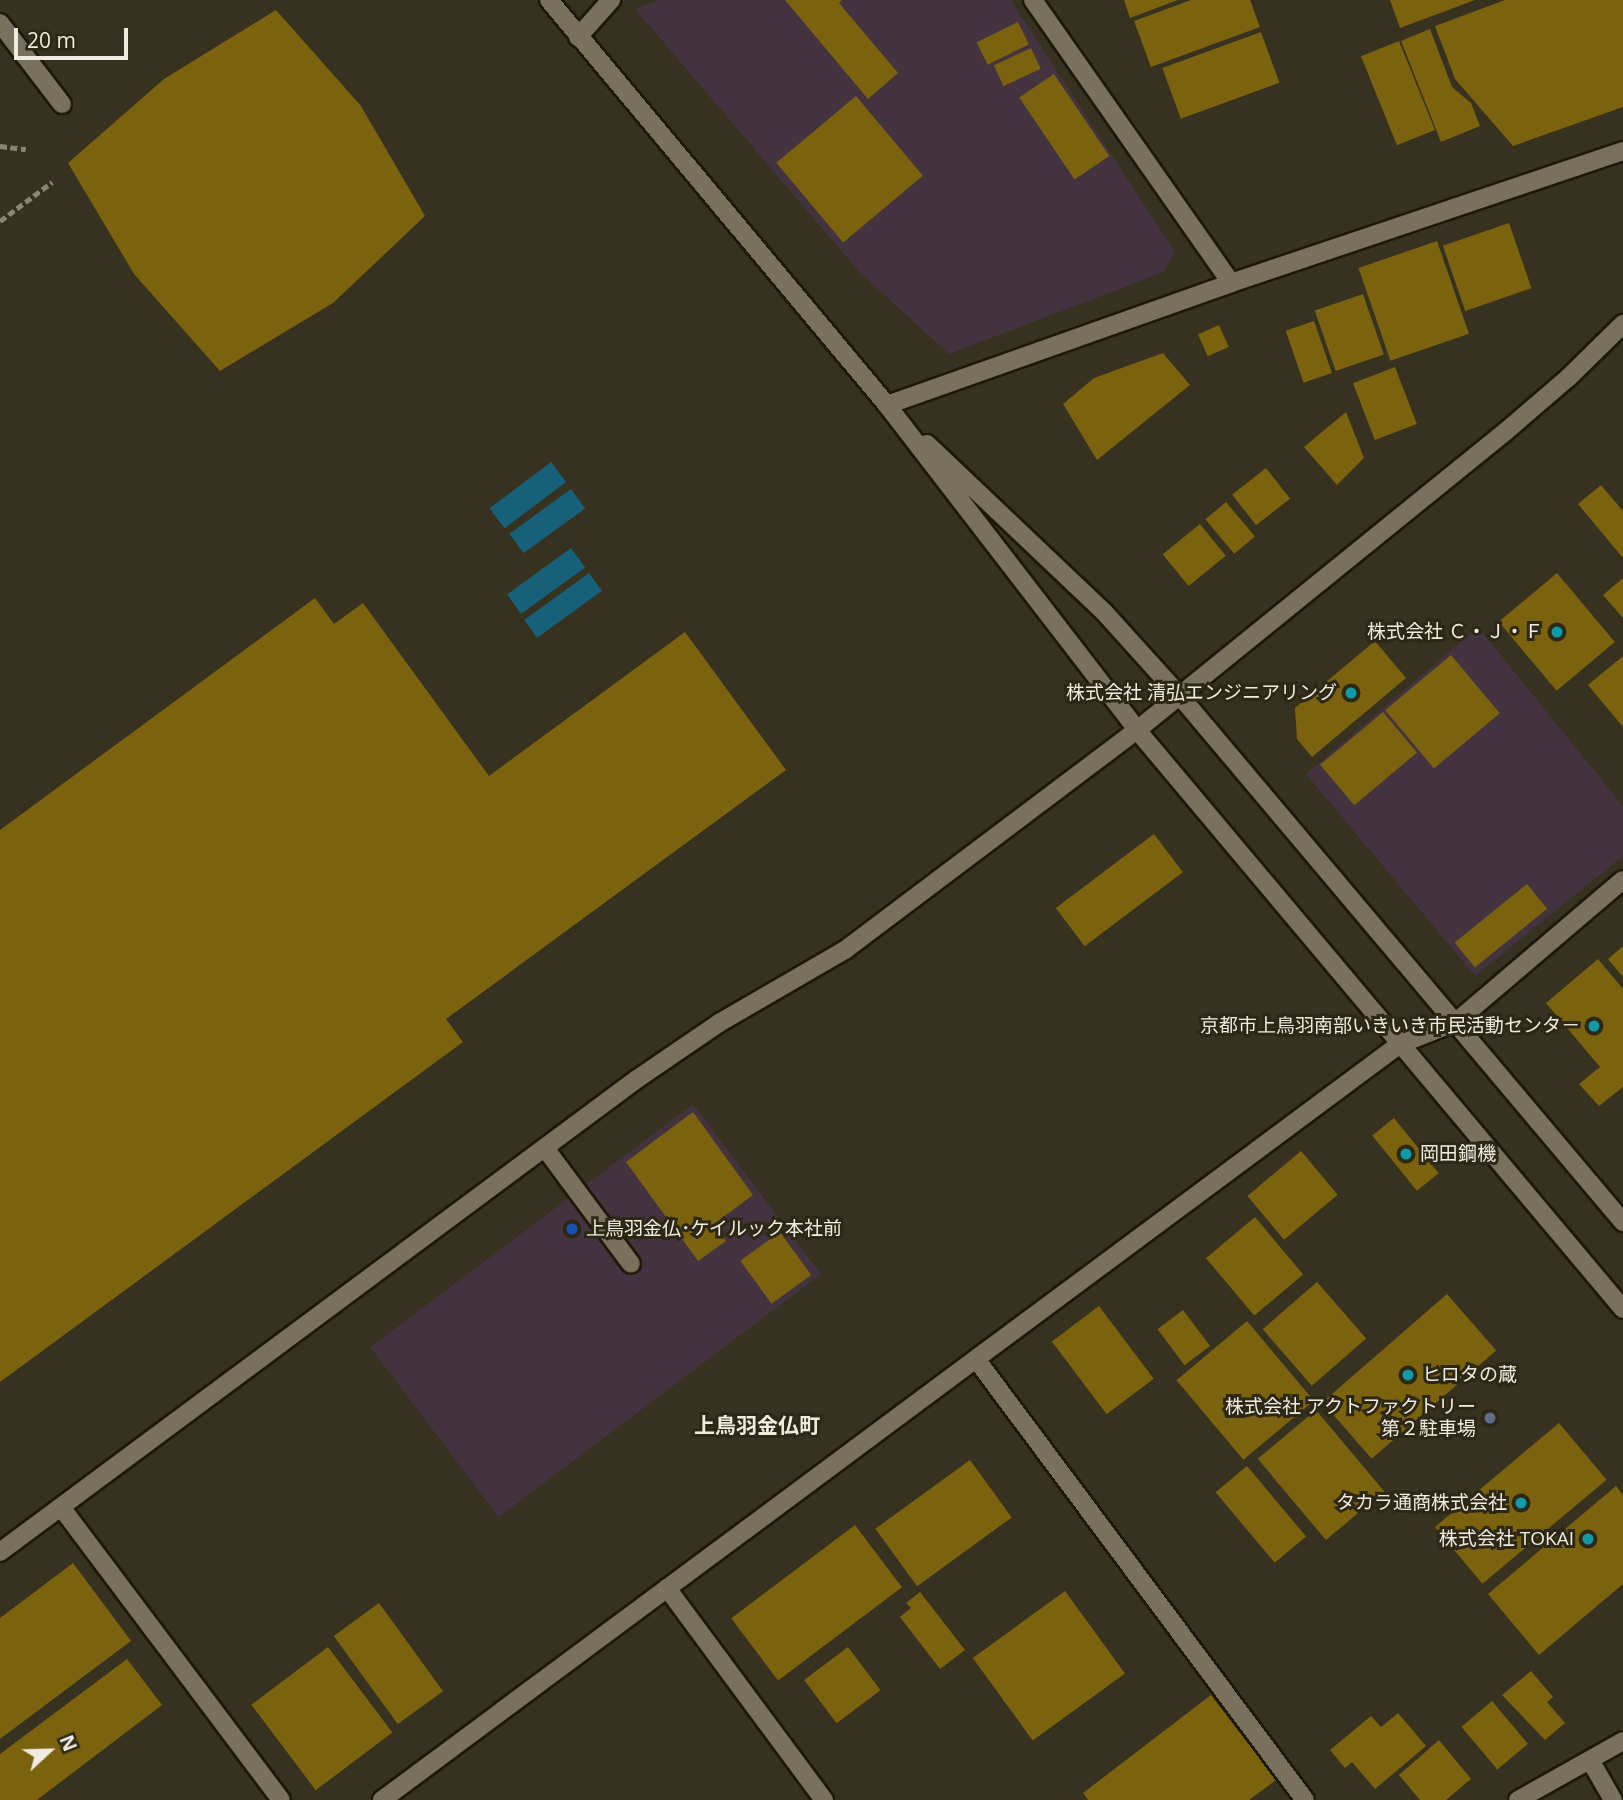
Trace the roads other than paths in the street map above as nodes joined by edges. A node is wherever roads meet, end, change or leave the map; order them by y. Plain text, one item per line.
1 (549, 0) edge
2 (611, 0) edge
3 (1033, 0) edge
4 (0, 23) edge
5 (578, 37) junction
6 (62, 104) dead end
7 (1623, 151) edge
8 (1231, 283) junction
9 (1623, 324) edge
10 (887, 405) junction
11 (1180, 696) junction
12 (1137, 730) junction
13 (1623, 880) edge
14 (1456, 1022) junction
15 (1400, 1044) junction
16 (545, 1148) junction
17 (1623, 1222) edge
18 (631, 1264) dead end
19 (1623, 1309) edge
20 (976, 1359) junction
21 (61, 1507) junction
22 (0, 1552) edge
23 (667, 1588) junction
24 (1623, 1741) edge
25 (1590, 1760) junction
26 (281, 1800) edge
27 (382, 1800) edge
28 (824, 1800) edge
29 (1305, 1800) edge
30 (1518, 1800) edge
31 (1613, 1800) edge

1 - 5 street
2 - 5 street
3 - 8 street
4 - 6 street
5 - 10 street
7 - 8 street
8 - 10 street
9 - 11 street
10 - 11 street
10 - 12 street
11 - 12 street
11 - 14 street
12 - 15 street
12 - 16 street
13 - 14 street
14 - 15 street
14 - 17 street
15 - 19 street
15 - 20 street
16 - 18 street
16 - 21 street
20 - 23 street
20 - 29 street
21 - 22 street
21 - 26 street
23 - 27 street
23 - 28 street
24 - 25 street
25 - 30 street
25 - 31 street

